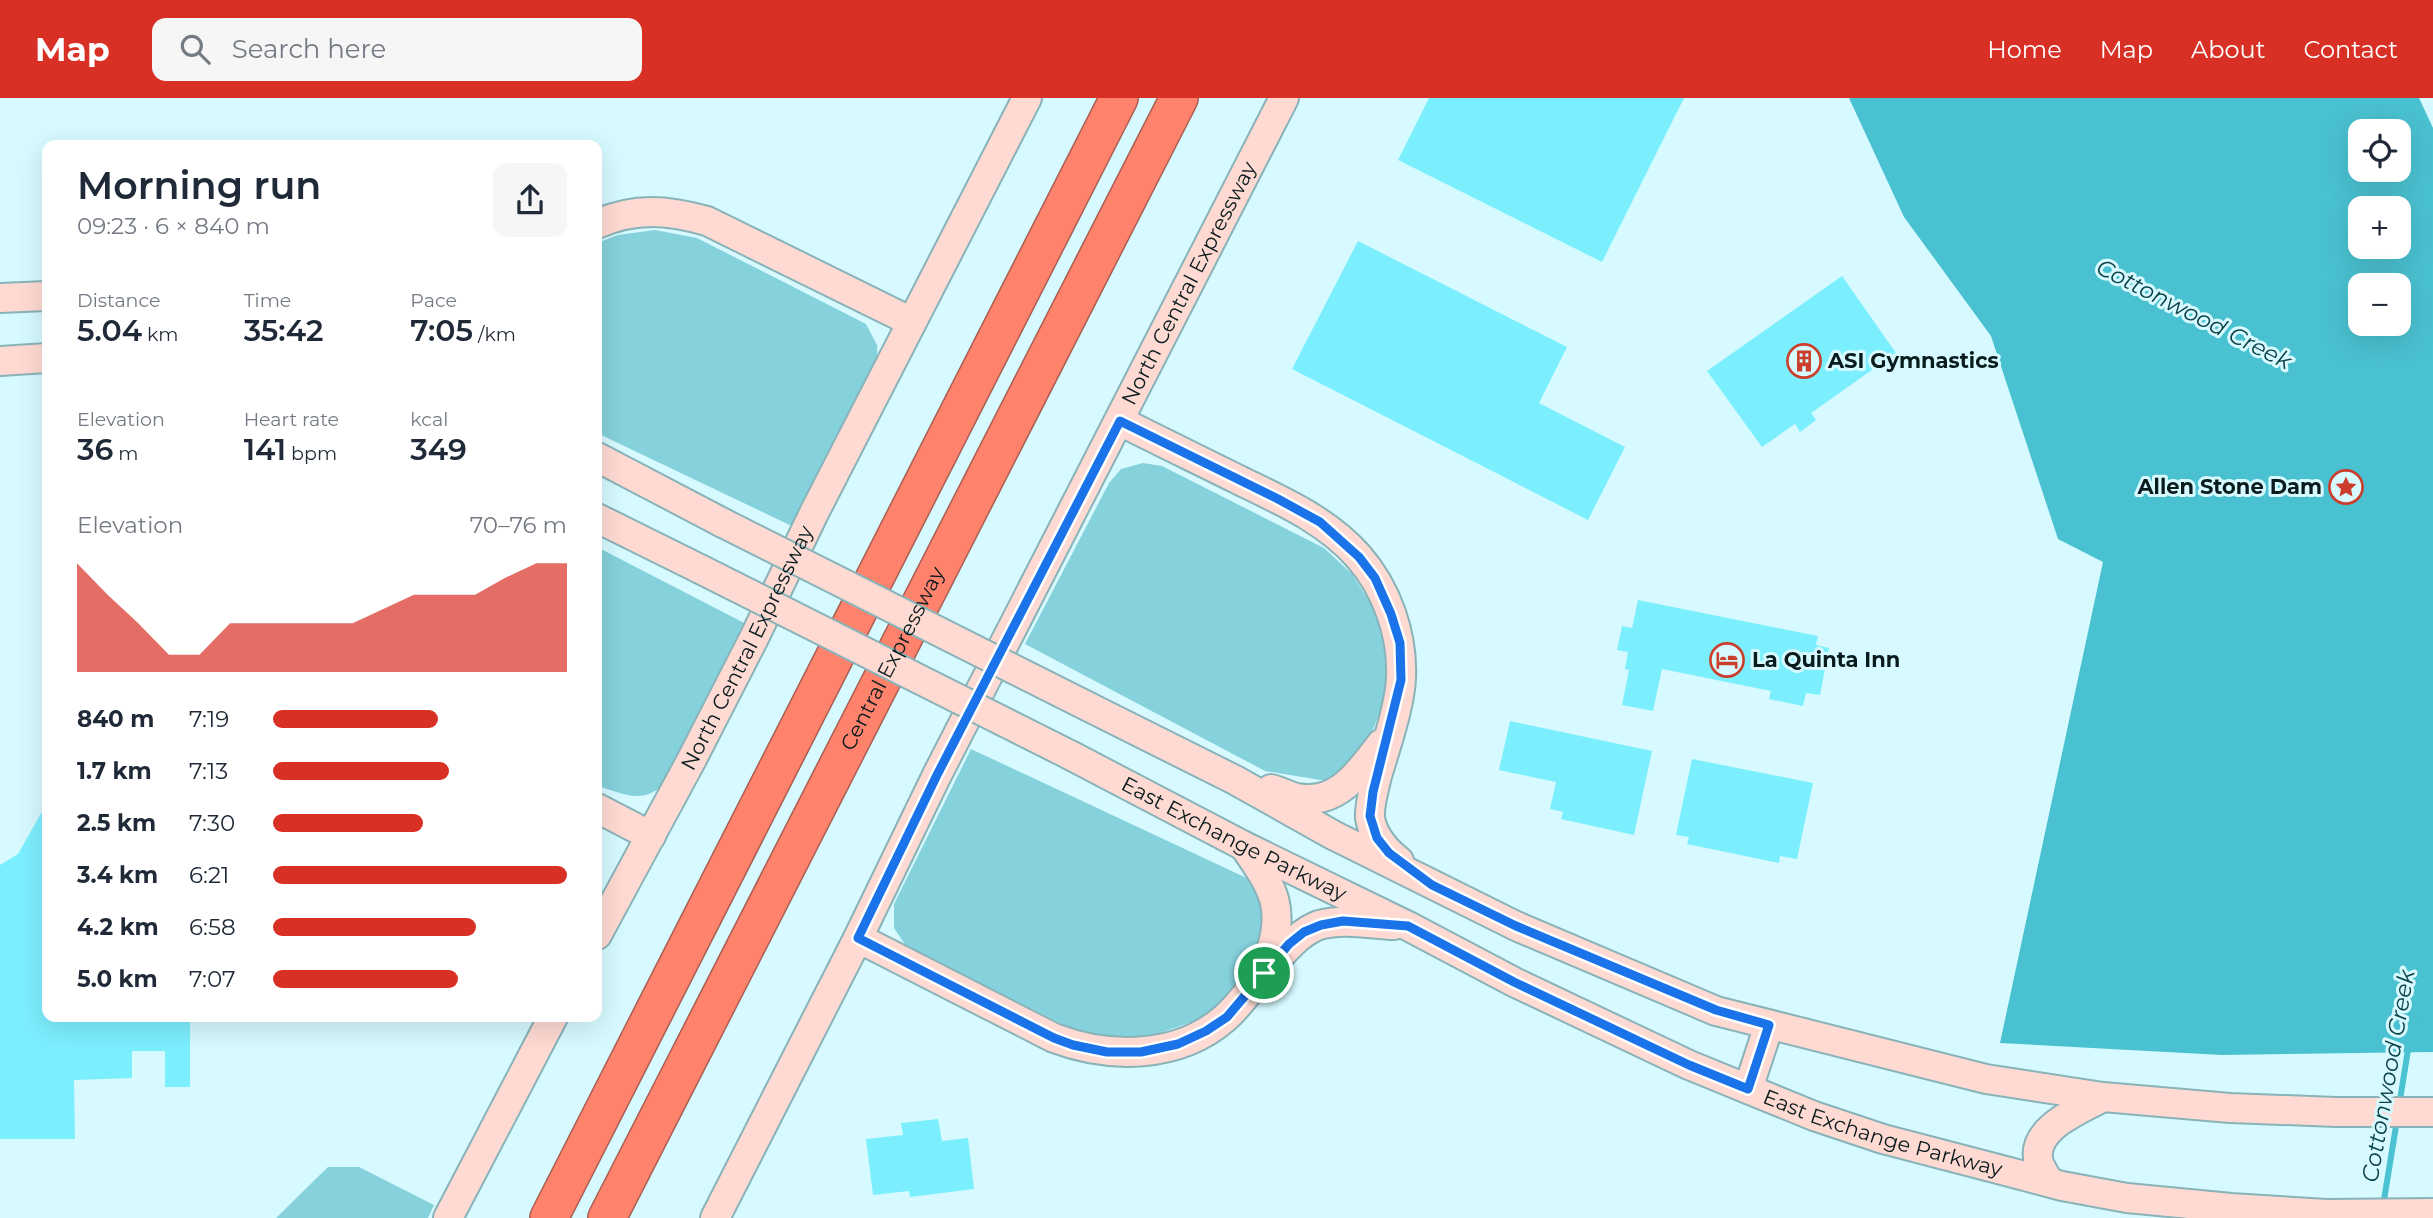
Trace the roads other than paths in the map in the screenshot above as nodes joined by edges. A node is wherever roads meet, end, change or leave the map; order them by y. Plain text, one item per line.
1 (1027, 98) edge
2 (1093, 98) edge
3 (1119, 98) edge
4 (1179, 98) edge
5 (1284, 98) edge
6 (1069, 197) junction
7 (602, 222) edge
8 (42, 296) edge
9 (0, 298) edge
10 (912, 322) junction
11 (42, 358) edge
12 (0, 361) edge
13 (1120, 421) junction
14 (602, 460) edge
15 (602, 520) edge
16 (1389, 733) junction
17 (1236, 780) junction
18 (602, 811) edge
19 (651, 836) junction
20 (1244, 846) junction
21 (1432, 885) junction
22 (602, 926) edge
23 (1408, 926) junction
24 (858, 938) junction
25 (1264, 973) junction
26 (550, 1022) edge
27 (1769, 1025) junction
28 (1748, 1089) junction
29 (2103, 1097) junction
30 (2433, 1111) edge
31 (2049, 1182) junction
32 (2433, 1213) edge
33 (448, 1218) edge
34 (549, 1218) edge
35 (607, 1218) edge
36 (715, 1218) edge

1 - 10 main road, North Central Expressway
2 - 6 highway
3 - 6 highway
4 - 35 highway, Central Expressway
5 - 13 main road, North Central Expressway
6 - 34 highway
7 - 10 main road
8 - 9 main road
10 - 19 main road, North Central Expressway
11 - 12 main road
13 - 16 main road
13 - 24 main road, North Central Expressway
14 - 17 main road, bridge
15 - 20 main road, East Exchange Parkway, bridge
16 - 17 main road
16 - 21 main road
17 - 21 main road
18 - 19 main road
19 - 22 main road, North Central Expressway
20 - 23 main road, East Exchange Parkway
20 - 25 main road
21 - 27 main road
23 - 25 main road
23 - 28 main road, East Exchange Parkway
24 - 25 main road
24 - 36 main road, North Central Expressway
26 - 33 main road
27 - 28 main road
27 - 29 main road
28 - 31 main road, East Exchange Parkway
29 - 30 main road
29 - 31 main road
31 - 32 main road, East Exchange Parkway

